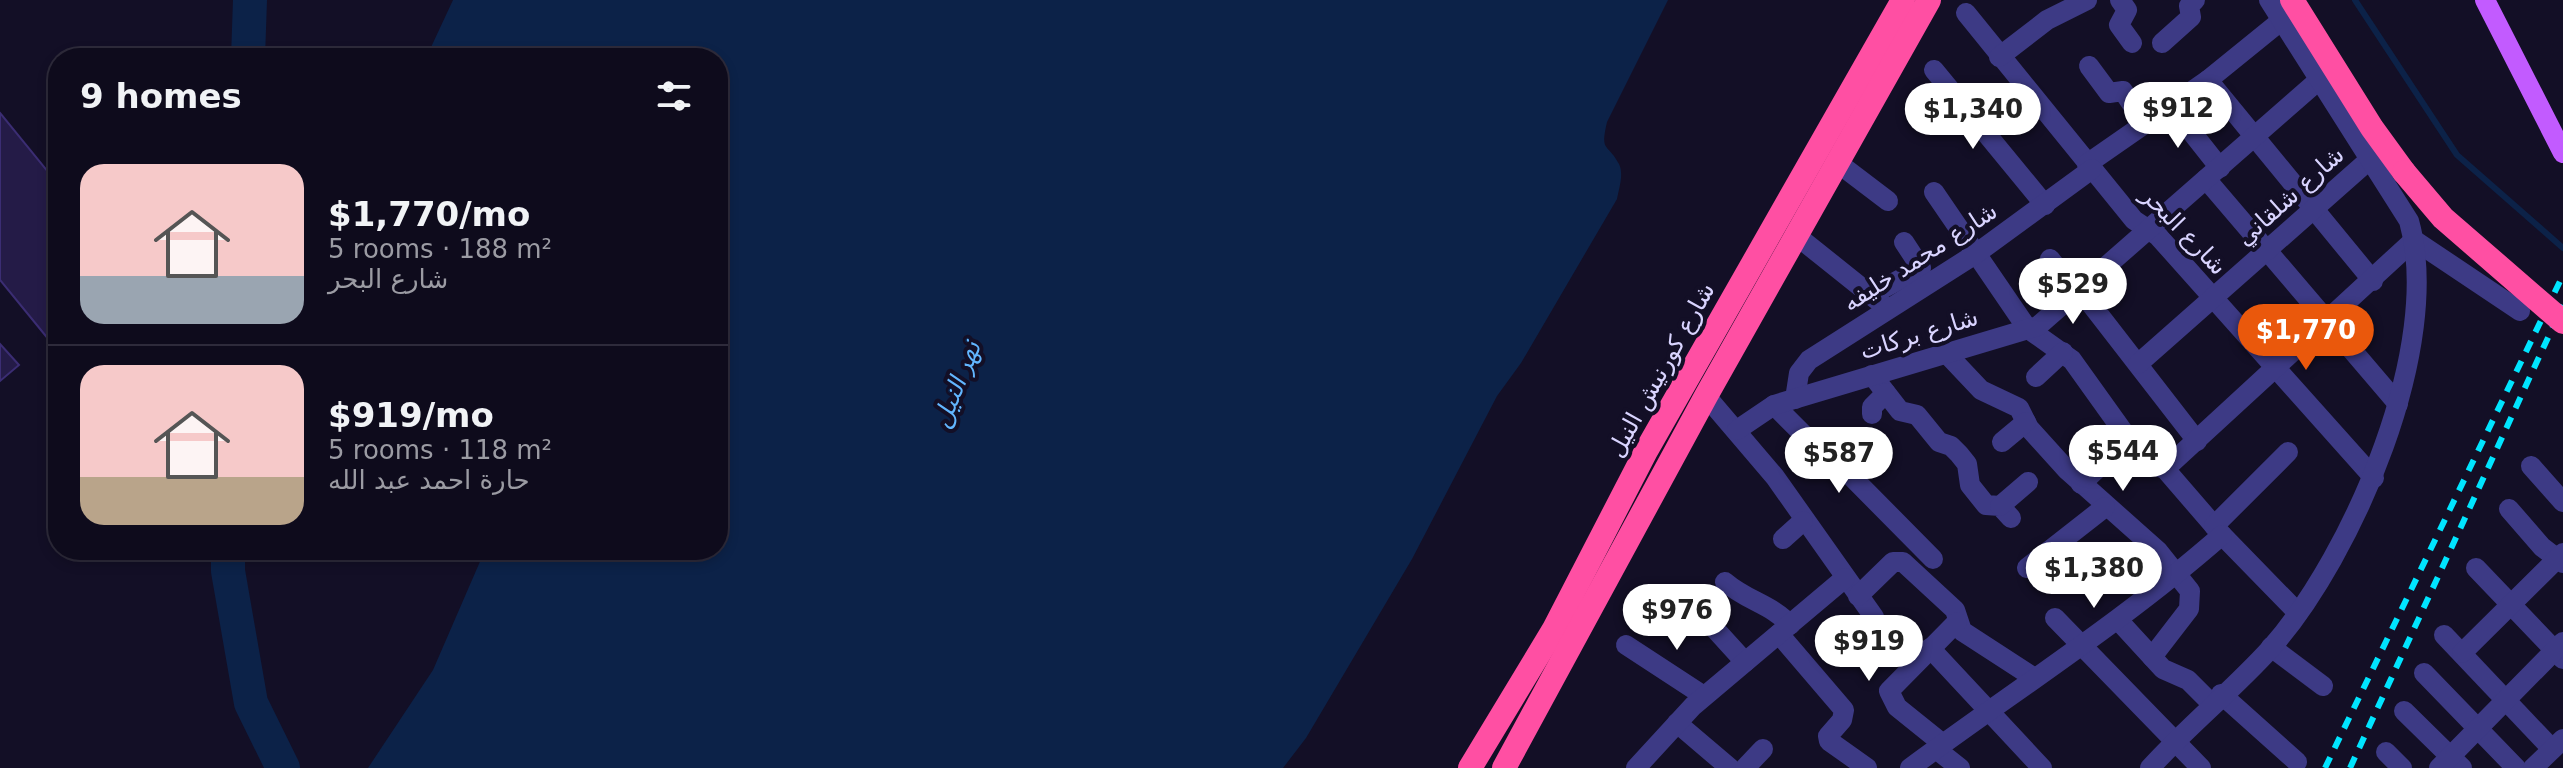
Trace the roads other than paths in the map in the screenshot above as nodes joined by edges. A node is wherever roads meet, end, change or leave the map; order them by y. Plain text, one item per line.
1 (1903, 0) edge
2 (1929, 0) edge
3 (2084, 0) edge
4 (2120, 0) edge
5 (2195, 0) edge
6 (2269, 0) edge
7 (2485, 0) edge
8 (2287, 10) edge
9 (1966, 13) dead end
10 (2132, 43) dead end
11 (2162, 43) dead end
12 (1999, 57) junction
13 (2089, 66) dead end
14 (1934, 70) dead end
15 (2320, 79) junction
16 (2208, 80) junction
17 (2171, 106) junction
18 (2145, 124) junction
19 (2254, 137) junction
20 (2563, 153) edge
21 (2369, 160) junction
22 (1838, 163) junction
23 (2090, 167) junction
24 (2213, 173) junction
25 (1934, 192) dead end
26 (1888, 201) dead end
27 (2045, 205) junction
28 (2315, 211) junction
29 (2151, 229) junction
30 (1797, 236) junction
31 (2414, 240) junction
32 (1904, 242) dead end
33 (2268, 251) junction
34 (1977, 253) junction
35 (2050, 259) dead end
36 (2373, 281) junction
37 (2078, 291) junction
38 (2213, 298) junction
39 (1879, 302) junction
40 (2520, 311) dead end
41 (2328, 322) junction
42 (2563, 322) edge
43 (2027, 328) junction
44 (2063, 352) junction
45 (1946, 353) junction
46 (2138, 364) junction
47 (2275, 370) junction
48 (1872, 375) junction
49 (2036, 377) dead end
50 (1886, 393) junction
51 (1706, 396) junction
52 (1795, 399) junction
53 (2398, 404) junction
54 (1774, 405) junction
55 (1872, 414) dead end
56 (2026, 422) junction
57 (1737, 430) junction
58 (2129, 439) junction
59 (2197, 441) junction
60 (2002, 442) dead end
61 (2288, 452) dead end
62 (2531, 466) dead end
63 (2165, 469) junction
64 (2374, 478) junction
65 (2028, 482) dead end
66 (2081, 484) junction
67 (2563, 502) edge
68 (2105, 507) junction
69 (2509, 509) dead end
70 (1803, 521) junction
71 (2218, 531) junction
72 (1783, 539) dead end
73 (2561, 558) edge
74 (1933, 559) dead end
75 (2027, 568) dead end
76 (2476, 568) dead end
77 (2178, 574) junction
78 (1845, 578) junction
79 (1725, 582) dead end
80 (1858, 596) junction
81 (2511, 604) junction
82 (1695, 607) dead end
83 (2298, 613) junction
84 (1874, 617) dead end
85 (2055, 618) dead end
86 (2118, 620) junction
87 (1957, 622) junction
88 (1784, 629) junction
89 (2444, 635) dead end
90 (1626, 645) dead end
91 (2080, 646) junction
92 (2271, 647) junction
93 (1930, 648) junction
94 (2560, 651) edge
95 (2462, 653) junction
96 (2152, 657) junction
97 (1745, 662) junction
98 (2424, 673) dead end
99 (2033, 677) junction
100 (2323, 686) dead end
101 (1704, 696) junction
102 (2506, 698) junction
103 (2216, 699) junction
104 (1988, 710) junction
105 (2404, 711) dead end
106 (1677, 723) junction
107 (2477, 728) junction
108 (2173, 743) junction
109 (2558, 744) edge
110 (1940, 746) junction
111 (1763, 749) dead end
112 (2386, 752) dead end
113 (2297, 762) dead end
114 (2450, 764) edge
115 (1511, 765) edge
116 (1470, 768) edge
117 (1636, 768) edge
118 (1730, 768) edge
119 (1745, 768) edge
120 (1867, 768) edge
121 (1910, 768) edge
122 (1960, 768) edge
123 (2042, 768) edge
124 (2150, 768) edge
125 (2201, 768) edge
126 (2402, 768) edge
127 (2516, 768) edge
128 (2533, 768) edge

1 - 116 highway, شارع كورنيش النيل
2 - 22 highway
3 - 12 street
4 - 10 street
5 - 11 street
6 - 8 street
7 - 20 main road
8 - 15 street
8 - 16 street, شارع محمد خليفه
8 - 42 highway, bridge
9 - 12 street, شارع البحر
12 - 23 street, شارع البحر
13 - 18 street
14 - 27 street
15 - 19 street, شارع بركات
15 - 21 street
16 - 17 street, شارع محمد خليفه
16 - 19 street
17 - 18 street, شارع محمد خليفه
17 - 24 street
18 - 23 street, شارع محمد خليفه
19 - 24 street, شارع بركات
19 - 28 street
21 - 28 street, شارع شلقاني
21 - 31 street
22 - 26 street
22 - 30 highway
23 - 27 street, شارع محمد خليفه
23 - 29 street, شارع البحر
24 - 29 street, شارع بركات
24 - 33 street
25 - 34 street
27 - 34 street, شارع محمد خليفه
28 - 33 street, شارع شلقاني
28 - 36 street
29 - 37 street, شارع بركات
29 - 38 street, شارع البحر
30 - 39 street
30 - 51 highway
31 - 36 street
31 - 40 street
31 - 53 street
32 - 39 street
33 - 38 street, شارع شلقاني
33 - 41 street
34 - 39 street, شارع محمد خليفه
34 - 43 street
35 - 37 street
36 - 41 street
37 - 43 street, شارع بركات
37 - 46 street
38 - 46 street, شارع شلقاني
38 - 47 street, شارع البحر
39 - 52 street, شارع محمد خليفه
41 - 47 street
41 - 53 street
43 - 44 street
43 - 45 street, شارع بركات
44 - 49 street
44 - 58 street
45 - 48 street, شارع بركات
45 - 56 street
46 - 59 street
47 - 59 street
47 - 64 street, شارع البحر
48 - 50 street
48 - 52 street, شارع بركات
50 - 55 street
50 - 65 street
51 - 57 street
51 - 115 highway
52 - 54 street, شارع بركات
53 - 64 street
54 - 57 street, شارع بركات
54 - 74 street
56 - 60 street
56 - 66 street
57 - 70 street
58 - 63 street
58 - 66 street
59 - 63 street
61 - 71 street
62 - 67 street
63 - 71 street
64 - 83 street
66 - 68 street
68 - 75 street
68 - 77 street
69 - 73 street
70 - 72 street
70 - 78 street
71 - 77 street
71 - 83 street
73 - 81 street
76 - 81 street
77 - 86 street
77 - 96 street
78 - 80 street
78 - 88 street
79 - 88 street
80 - 84 street
80 - 87 street
81 - 94 street
81 - 95 street
82 - 97 street
83 - 92 street
85 - 91 street
86 - 91 street
86 - 96 street
87 - 93 street
87 - 99 street
88 - 97 street
88 - 120 street
89 - 95 street
90 - 101 street
91 - 99 street
91 - 108 street
92 - 100 street
92 - 103 street
93 - 104 street
93 - 110 street
94 - 102 street
95 - 102 street
96 - 103 street
97 - 101 street
98 - 107 street
99 - 104 street
101 - 106 street
102 - 107 street
102 - 109 street
103 - 108 street
103 - 113 street
104 - 110 street
104 - 123 street
105 - 114 street
106 - 117 street
106 - 118 street
107 - 114 street
107 - 127 street
108 - 124 street
108 - 125 street
109 - 128 street
110 - 121 street
110 - 122 street
111 - 119 street
112 - 126 street

